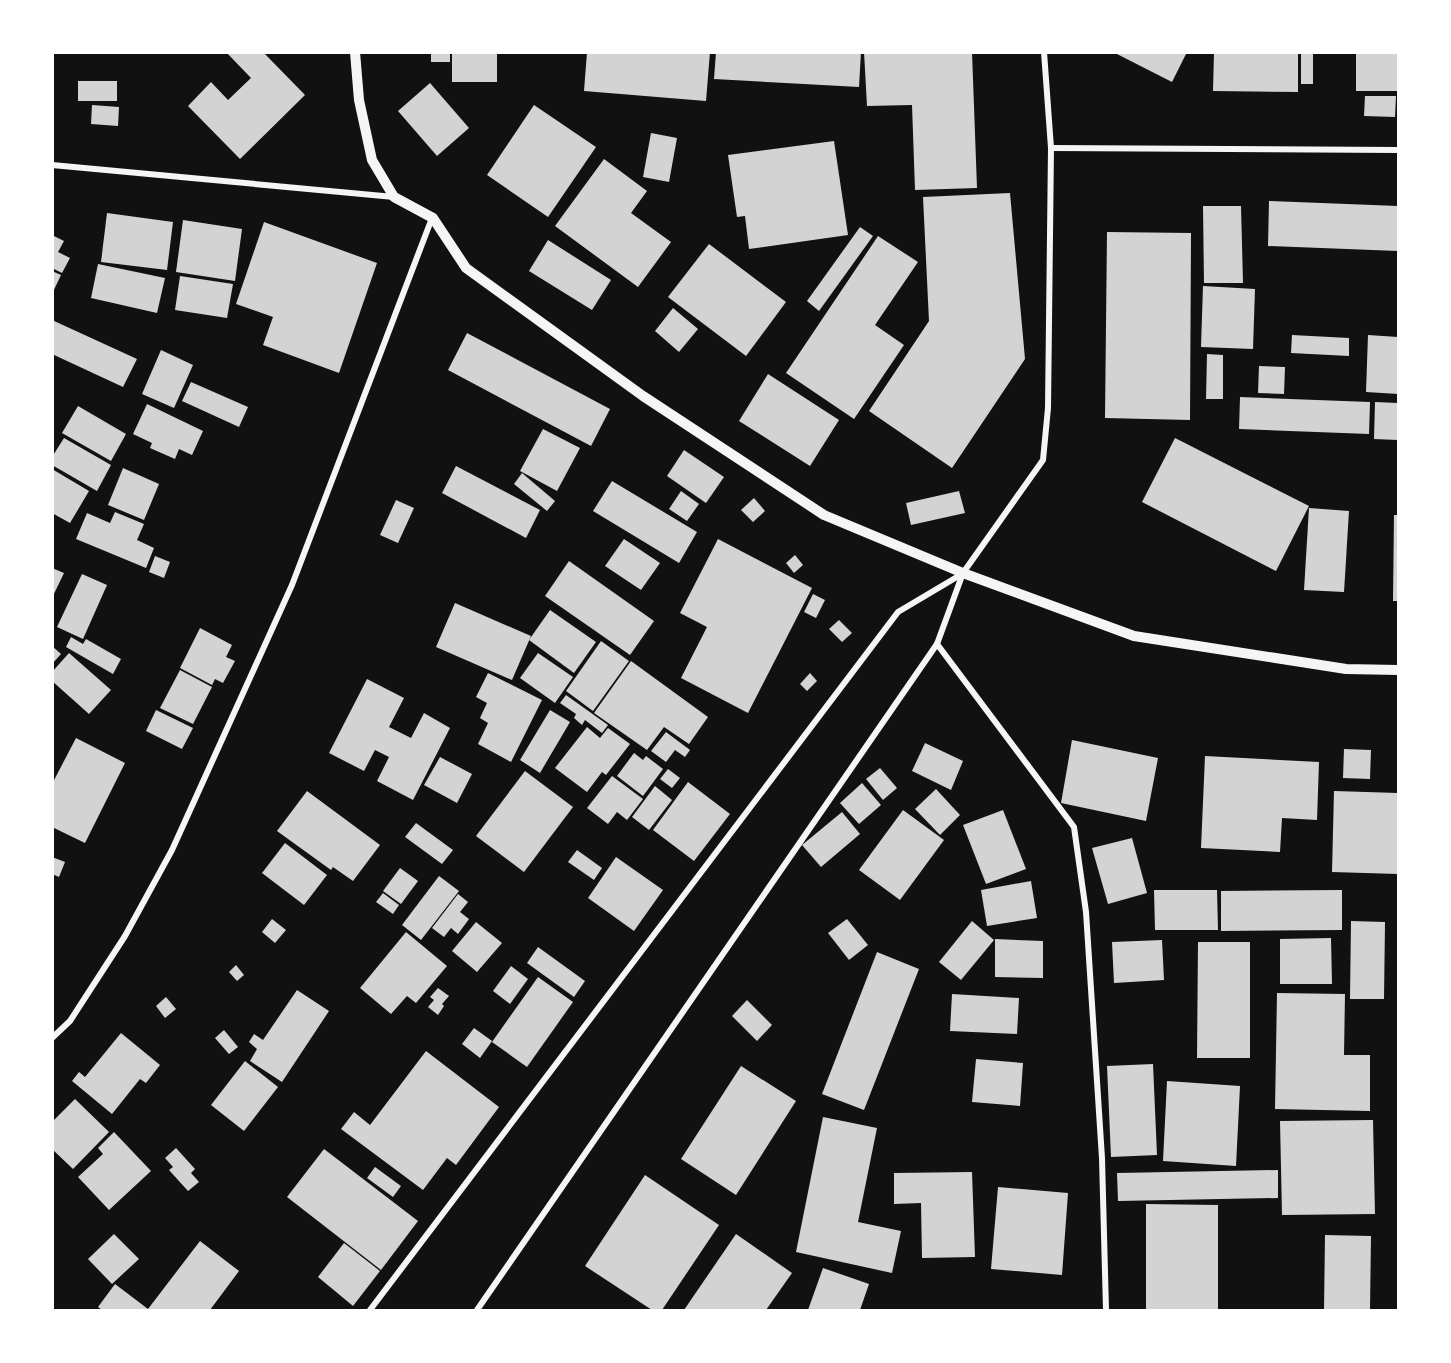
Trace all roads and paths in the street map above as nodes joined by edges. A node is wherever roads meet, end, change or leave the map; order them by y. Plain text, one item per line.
1 (355, 52) edge
2 (1044, 52) edge
3 (1051, 148) junction
4 (1398, 150) edge
5 (52, 165) edge
6 (394, 197) junction
7 (433, 218) junction
8 (963, 573) junction
9 (937, 644) junction
10 (1398, 670) edge
11 (52, 1038) edge
12 (370, 1311) edge
13 (477, 1311) edge
14 (1106, 1311) edge

1 - 6 street
2 - 3 street
3 - 4 street
3 - 8 street
5 - 6 street
6 - 7 street
7 - 8 street
7 - 11 street
8 - 9 street
8 - 10 street
8 - 12 street
9 - 13 street
9 - 14 street

